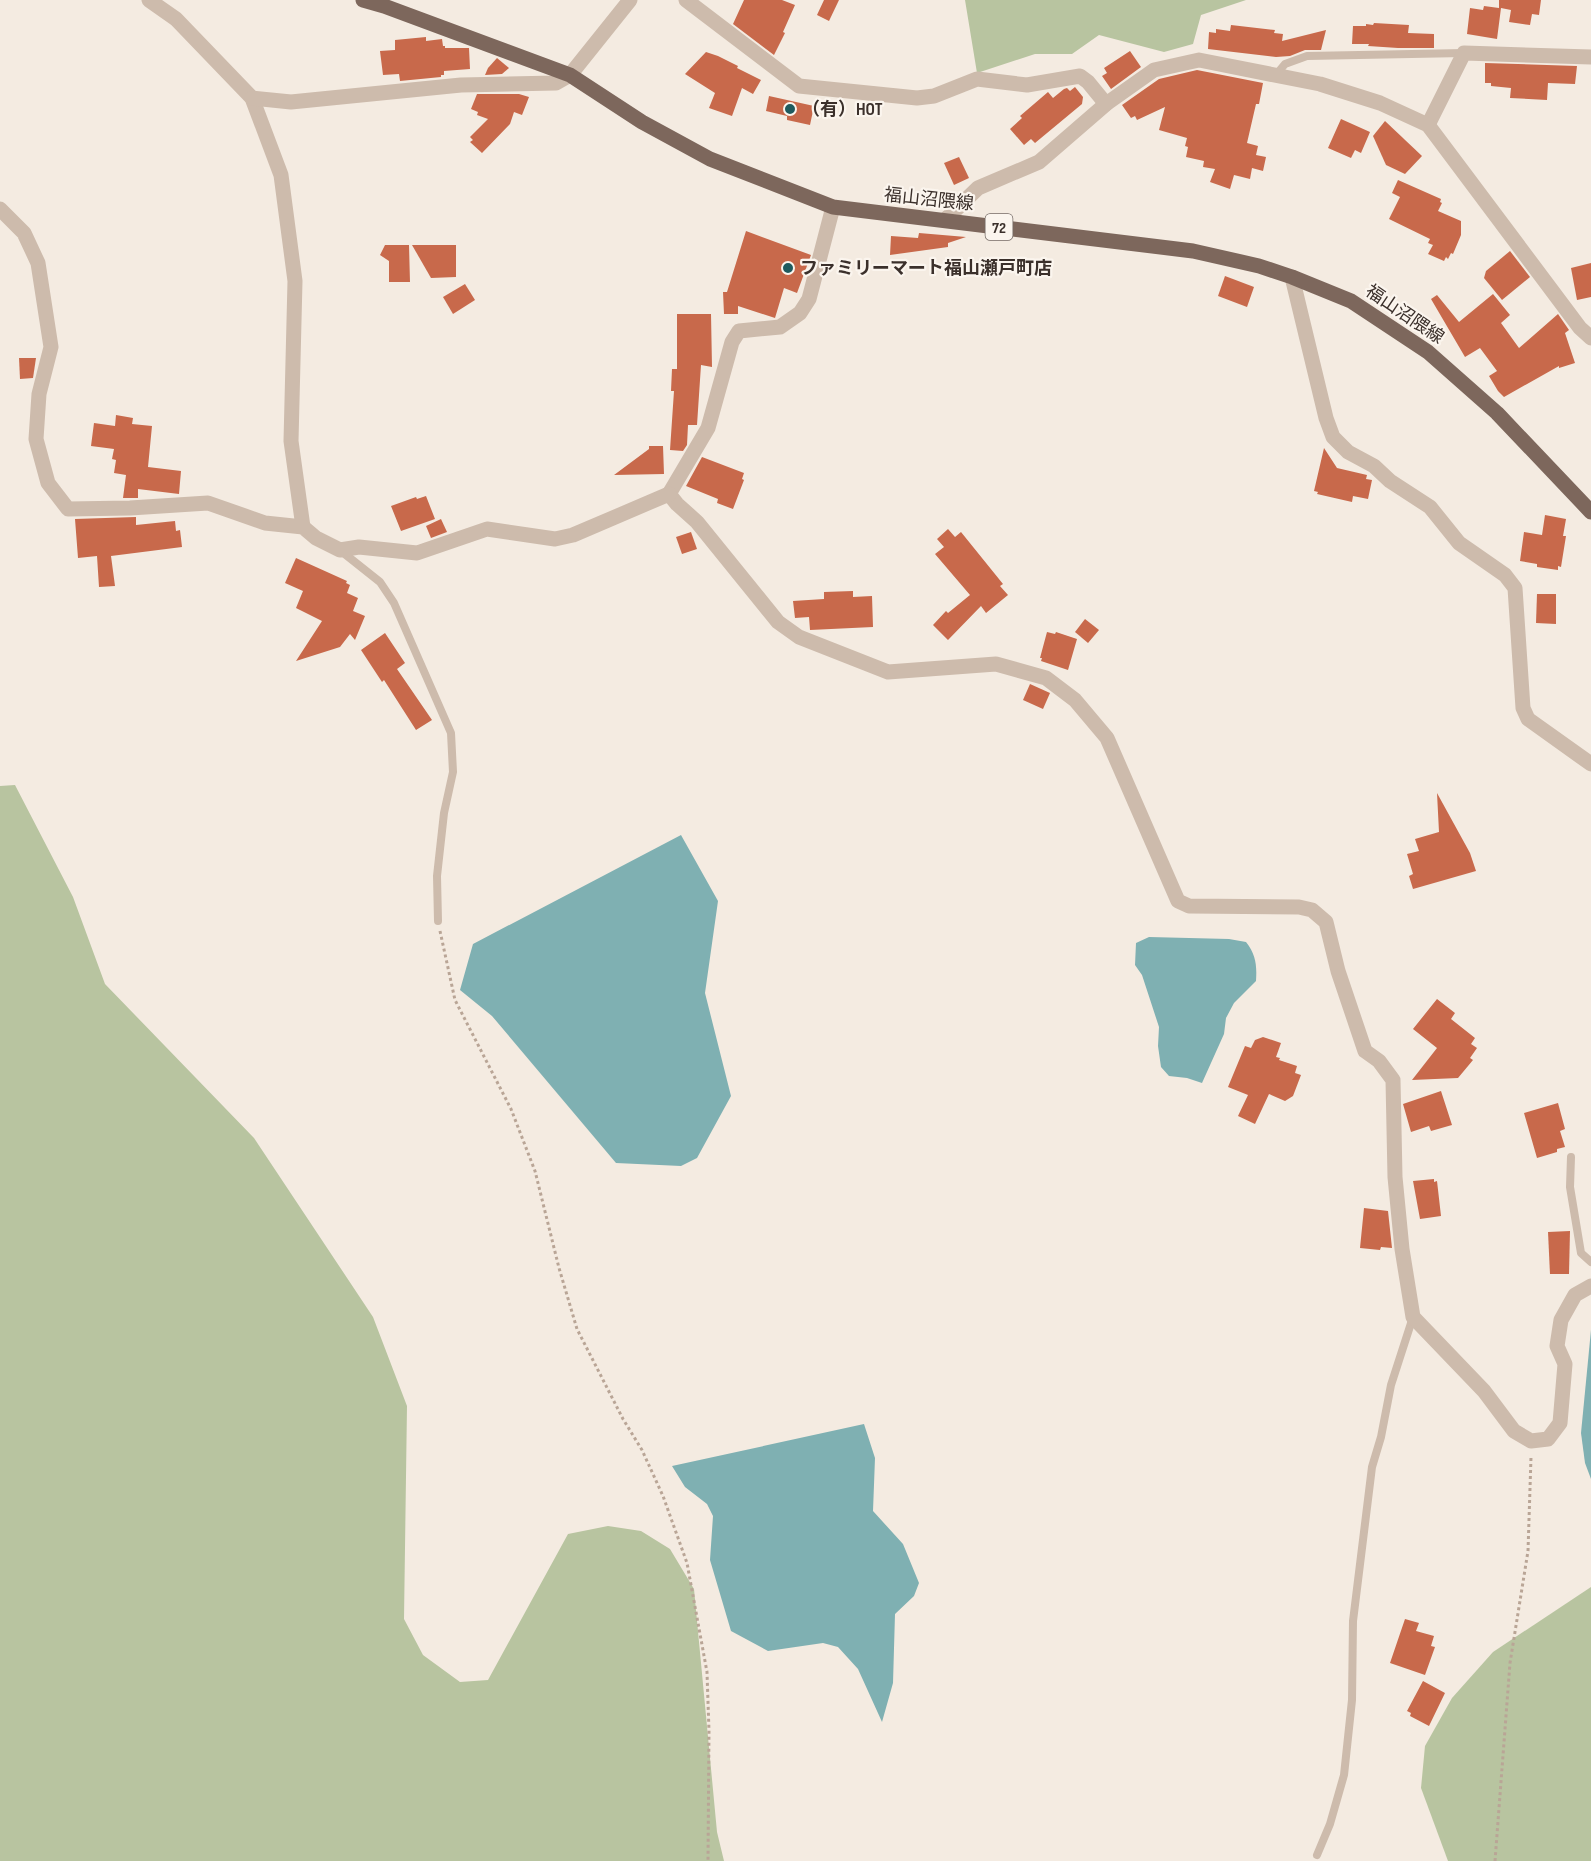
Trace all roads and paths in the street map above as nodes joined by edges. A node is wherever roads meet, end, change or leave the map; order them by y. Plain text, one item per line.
1 (149, 0) edge
2 (363, 0) edge
3 (630, 0) edge
4 (686, 0) edge
5 (1464, 53) junction
6 (1591, 57) edge
7 (570, 75) junction
8 (1275, 76) junction
9 (252, 98) junction
10 (1106, 104) junction
11 (1428, 125) junction
12 (833, 207) junction
13 (0, 209) edge
14 (945, 220) junction
15 (1292, 277) junction
16 (1591, 338) edge
17 (669, 495) junction
18 (1591, 512) edge
19 (303, 527) junction
20 (340, 550) junction
21 (1591, 764) edge
22 (438, 921) joint
23 (1571, 1157) dead end
24 (1591, 1263) edge
25 (1591, 1286) edge
26 (1413, 1317) junction
27 (1531, 1441) junction
28 (1317, 1855) dead end
29 (708, 1861) edge
30 (1495, 1861) edge

1 - 9 street
2 - 7 main road, 福山沼隈線 / 72
3 - 7 street
4 - 10 street
5 - 6 street
5 - 8 lane
5 - 11 street
7 - 9 street
7 - 12 main road, 福山沼隈線 / 72
8 - 10 street
8 - 11 street
9 - 19 street
10 - 14 street
11 - 16 street
12 - 14 main road, 福山沼隈線 / 72
12 - 17 street
13 - 19 street
14 - 15 main road, 福山沼隈線 / 72
15 - 18 main road, 福山沼隈線 / 72
15 - 21 street
17 - 20 street
17 - 26 street
19 - 20 street
20 - 22 lane
22 - 29 path
23 - 24 lane
25 - 27 street
26 - 27 street
26 - 28 lane
27 - 30 path

